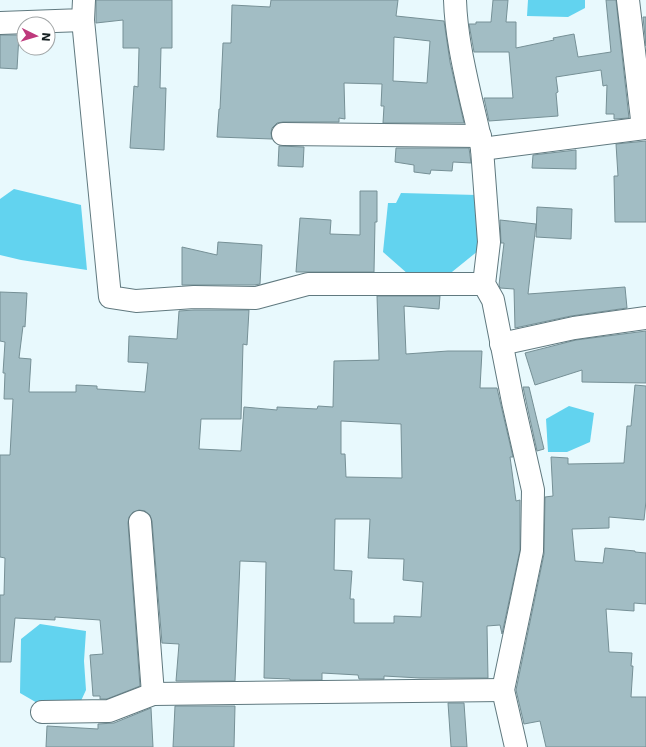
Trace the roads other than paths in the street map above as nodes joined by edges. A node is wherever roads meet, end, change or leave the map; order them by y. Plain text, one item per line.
1 (455, 0) edge
2 (628, 0) edge
3 (83, 10) edge
4 (0, 23) edge
5 (644, 128) edge
6 (284, 134) dead end
7 (481, 142) junction
8 (484, 284) junction
9 (646, 318) edge
10 (502, 344) junction
11 (140, 522) dead end
12 (503, 690) junction
13 (153, 694) junction
14 (42, 712) dead end
15 (516, 747) edge

1 - 7 street
2 - 5 street
3 - 4 street
3 - 8 street
5 - 7 street
6 - 7 street
7 - 8 street
8 - 10 street
9 - 10 street
10 - 12 street
11 - 13 street
12 - 13 street
12 - 15 street
13 - 14 street

